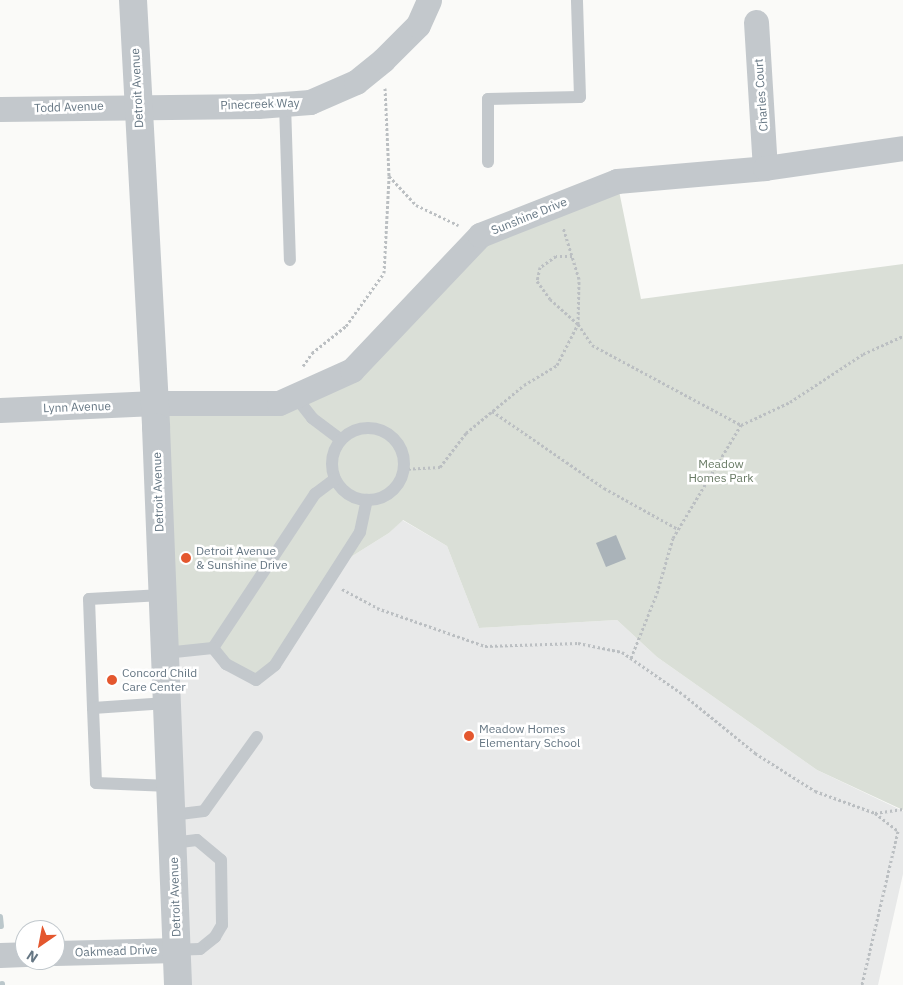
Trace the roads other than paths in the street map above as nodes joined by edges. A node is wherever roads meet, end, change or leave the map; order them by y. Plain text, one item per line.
1 (133, 0) edge
2 (429, 0) edge
3 (577, 0) edge
4 (756, 22) dead end
5 (285, 104) junction
6 (138, 105) junction
7 (0, 109) edge
8 (903, 148) edge
9 (488, 162) dead end
10 (765, 168) junction
11 (290, 260) dead end
12 (287, 400) junction
13 (155, 403) junction
14 (0, 410) edge
15 (340, 440) junction
16 (335, 479) junction
17 (367, 500) junction
18 (162, 595) junction
19 (213, 648) junction
20 (165, 653) junction
21 (167, 703) junction
22 (93, 708) junction
23 (257, 737) dead end
24 (170, 786) junction
25 (172, 815) junction
26 (172, 843) junction
27 (177, 950) junction
28 (65, 953) edge
29 (15, 954) edge
30 (0, 955) edge
31 (178, 985) edge

1 - 6 street, Detroit Avenue
2 - 5 street, Pinecreek Way
3 - 9 lane
4 - 10 street, Charles Court
5 - 6 street, Pinecreek Way
5 - 11 lane
6 - 7 street, Todd Avenue
6 - 13 street, Detroit Avenue
8 - 10 street, Sunshine Drive
10 - 12 street, Sunshine Drive
12 - 13 street, Sunshine Drive
12 - 15 lane
13 - 14 street, Lynn Avenue
13 - 18 street, Detroit Avenue
15 - 16 lane
15 - 17 lane
16 - 17 lane
16 - 19 lane
17 - 19 lane
18 - 20 street, Detroit Avenue
18 - 22 lane
19 - 20 lane
20 - 21 street, Detroit Avenue
21 - 22 lane
21 - 24 street, Detroit Avenue
22 - 24 lane
23 - 25 lane
24 - 25 street, Detroit Avenue
25 - 26 street, Detroit Avenue
26 - 27 street, Detroit Avenue
26 - 27 lane
27 - 28 street, Oakmead Drive
27 - 31 street, Detroit Avenue
29 - 30 street

